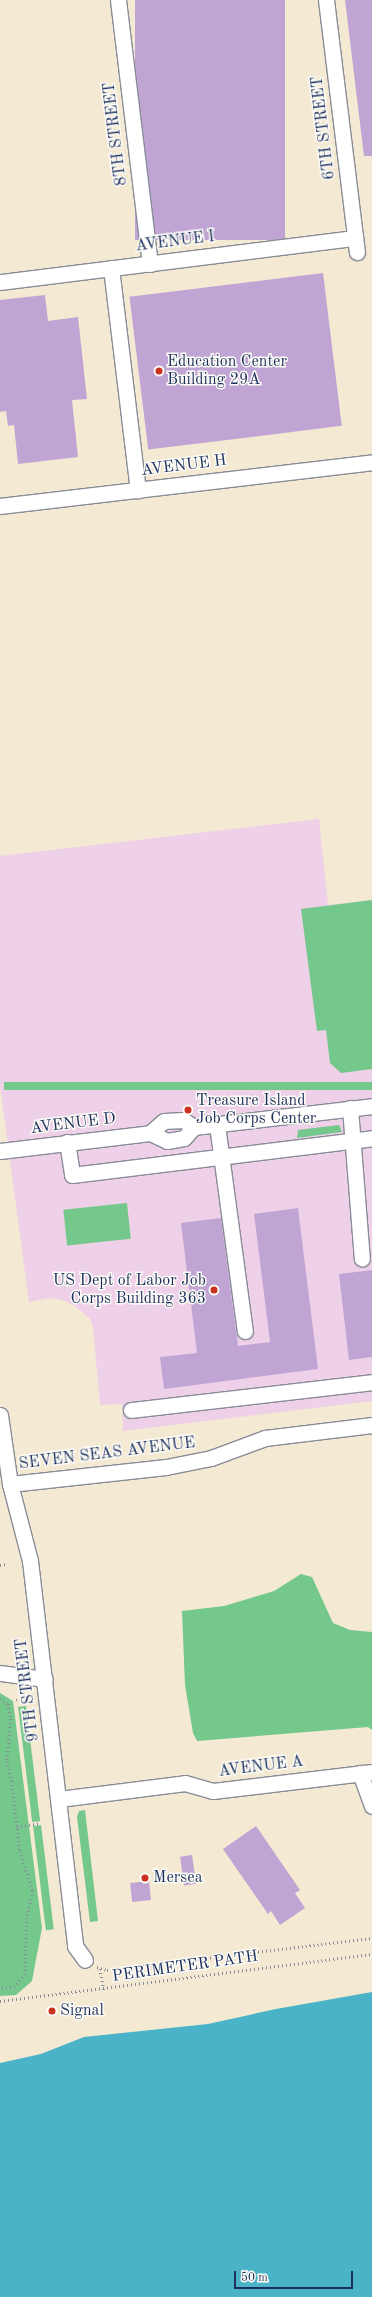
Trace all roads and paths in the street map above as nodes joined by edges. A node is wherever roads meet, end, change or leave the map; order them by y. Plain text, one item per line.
1 (118, 0) edge
2 (326, 0) edge
3 (356, 245) joint
4 (150, 264) junction
5 (111, 268) junction
6 (0, 282) edge
7 (372, 462) edge
8 (138, 490) junction
9 (0, 506) edge
10 (372, 1106) edge
11 (350, 1108) junction
12 (217, 1125) junction
13 (372, 1138) edge
14 (352, 1141) junction
15 (67, 1142) junction
16 (0, 1151) edge
17 (221, 1157) junction
18 (362, 1259) dead end
19 (245, 1331) dead end
20 (372, 1382) edge
21 (131, 1410) dead end
22 (0, 1415) edge
23 (372, 1425) edge
24 (10, 1484) junction
25 (8, 1564) dead end
26 (0, 1565) edge
27 (0, 1673) edge
28 (45, 1679) junction
29 (21, 1698) dead end
30 (0, 1699) edge
31 (16, 1700) dead end
32 (366, 1773) edge
33 (59, 1799) junction
34 (372, 1806) edge
35 (40, 1823) dead end
36 (17, 1827) junction
37 (372, 1938) edge
38 (372, 1954) edge
39 (85, 1960) dead end
40 (0, 1989) edge
41 (104, 1990) junction
42 (0, 2001) edge

1 - 4 street, 8TH STREET
2 - 3 street, 6TH STREET
3 - 4 street, AVENUE I
4 - 5 street, AVENUE I
5 - 6 street, AVENUE I
5 - 8 street
7 - 8 street, AVENUE H
8 - 9 street, AVENUE H
10 - 11 street, AVENUE D
11 - 12 street, AVENUE D
11 - 14 street
12 - 15 street, AVENUE D
12 - 17 street
13 - 14 street
14 - 17 street
14 - 18 street
15 - 16 street, AVENUE D
15 - 17 street
17 - 19 street
20 - 21 street
22 - 24 street, 9TH STREET
23 - 24 street, SEVEN SEAS AVENUE
24 - 28 street, 9TH STREET
25 - 26 path
27 - 28 street
28 - 33 street, 9TH STREET
29 - 31 path
30 - 36 path
32 - 33 street, AVENUE A
32 - 34 street
33 - 39 street, 9TH STREET
35 - 36 path
36 - 40 path
37 - 41 path
38 - 41 path, PERIMETER PATH
41 - 42 path, PERIMETER PATH

